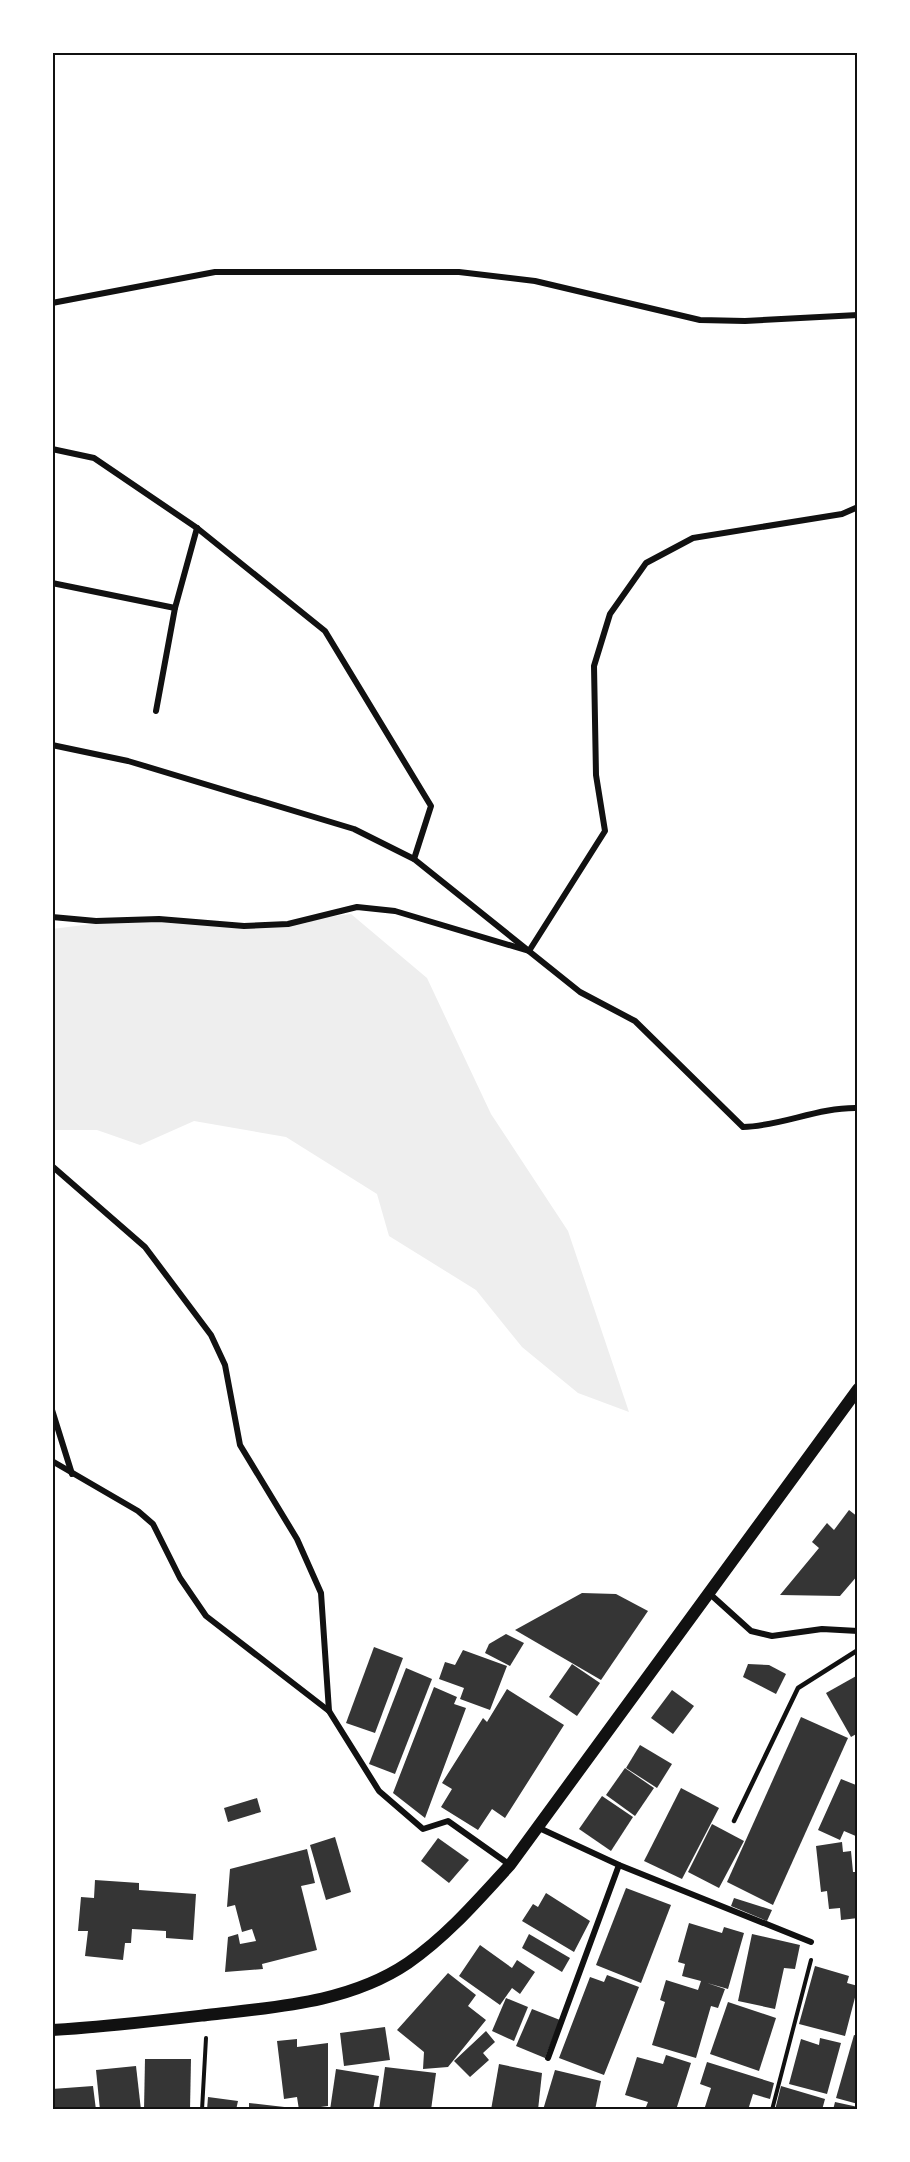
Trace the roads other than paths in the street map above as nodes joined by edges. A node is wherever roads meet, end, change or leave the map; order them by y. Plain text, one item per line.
1 (52, 303) edge
2 (858, 315) edge
3 (52, 448) edge
4 (858, 507) edge
5 (197, 528) junction
6 (52, 583) edge
7 (175, 608) junction
8 (156, 711) dead end
9 (52, 745) edge
10 (414, 859) junction
11 (52, 917) edge
12 (529, 951) junction
13 (858, 1108) edge
14 (52, 1166) edge
15 (858, 1389) edge
16 (52, 1410) edge
17 (52, 1461) edge
18 (72, 1474) junction
19 (710, 1594) junction
20 (858, 1631) edge
21 (858, 1650) edge
22 (329, 1711) junction
23 (734, 1821) dead end
24 (536, 1827) junction
25 (510, 1865) junction
26 (619, 1865) junction
27 (811, 1942) road end
28 (52, 2030) edge
29 (548, 2058) dead end

1 - 2 street
3 - 5 street
4 - 12 street
5 - 7 street
5 - 10 street
6 - 7 street
7 - 8 street
9 - 10 street
10 - 12 street
11 - 12 street
12 - 13 street
14 - 22 street
15 - 19 main road
16 - 18 street
17 - 18 street
18 - 22 street
19 - 20 street
19 - 24 main road
21 - 23 lane
22 - 25 street
24 - 25 main road
24 - 26 street
25 - 28 main road
26 - 27 street
26 - 29 street

